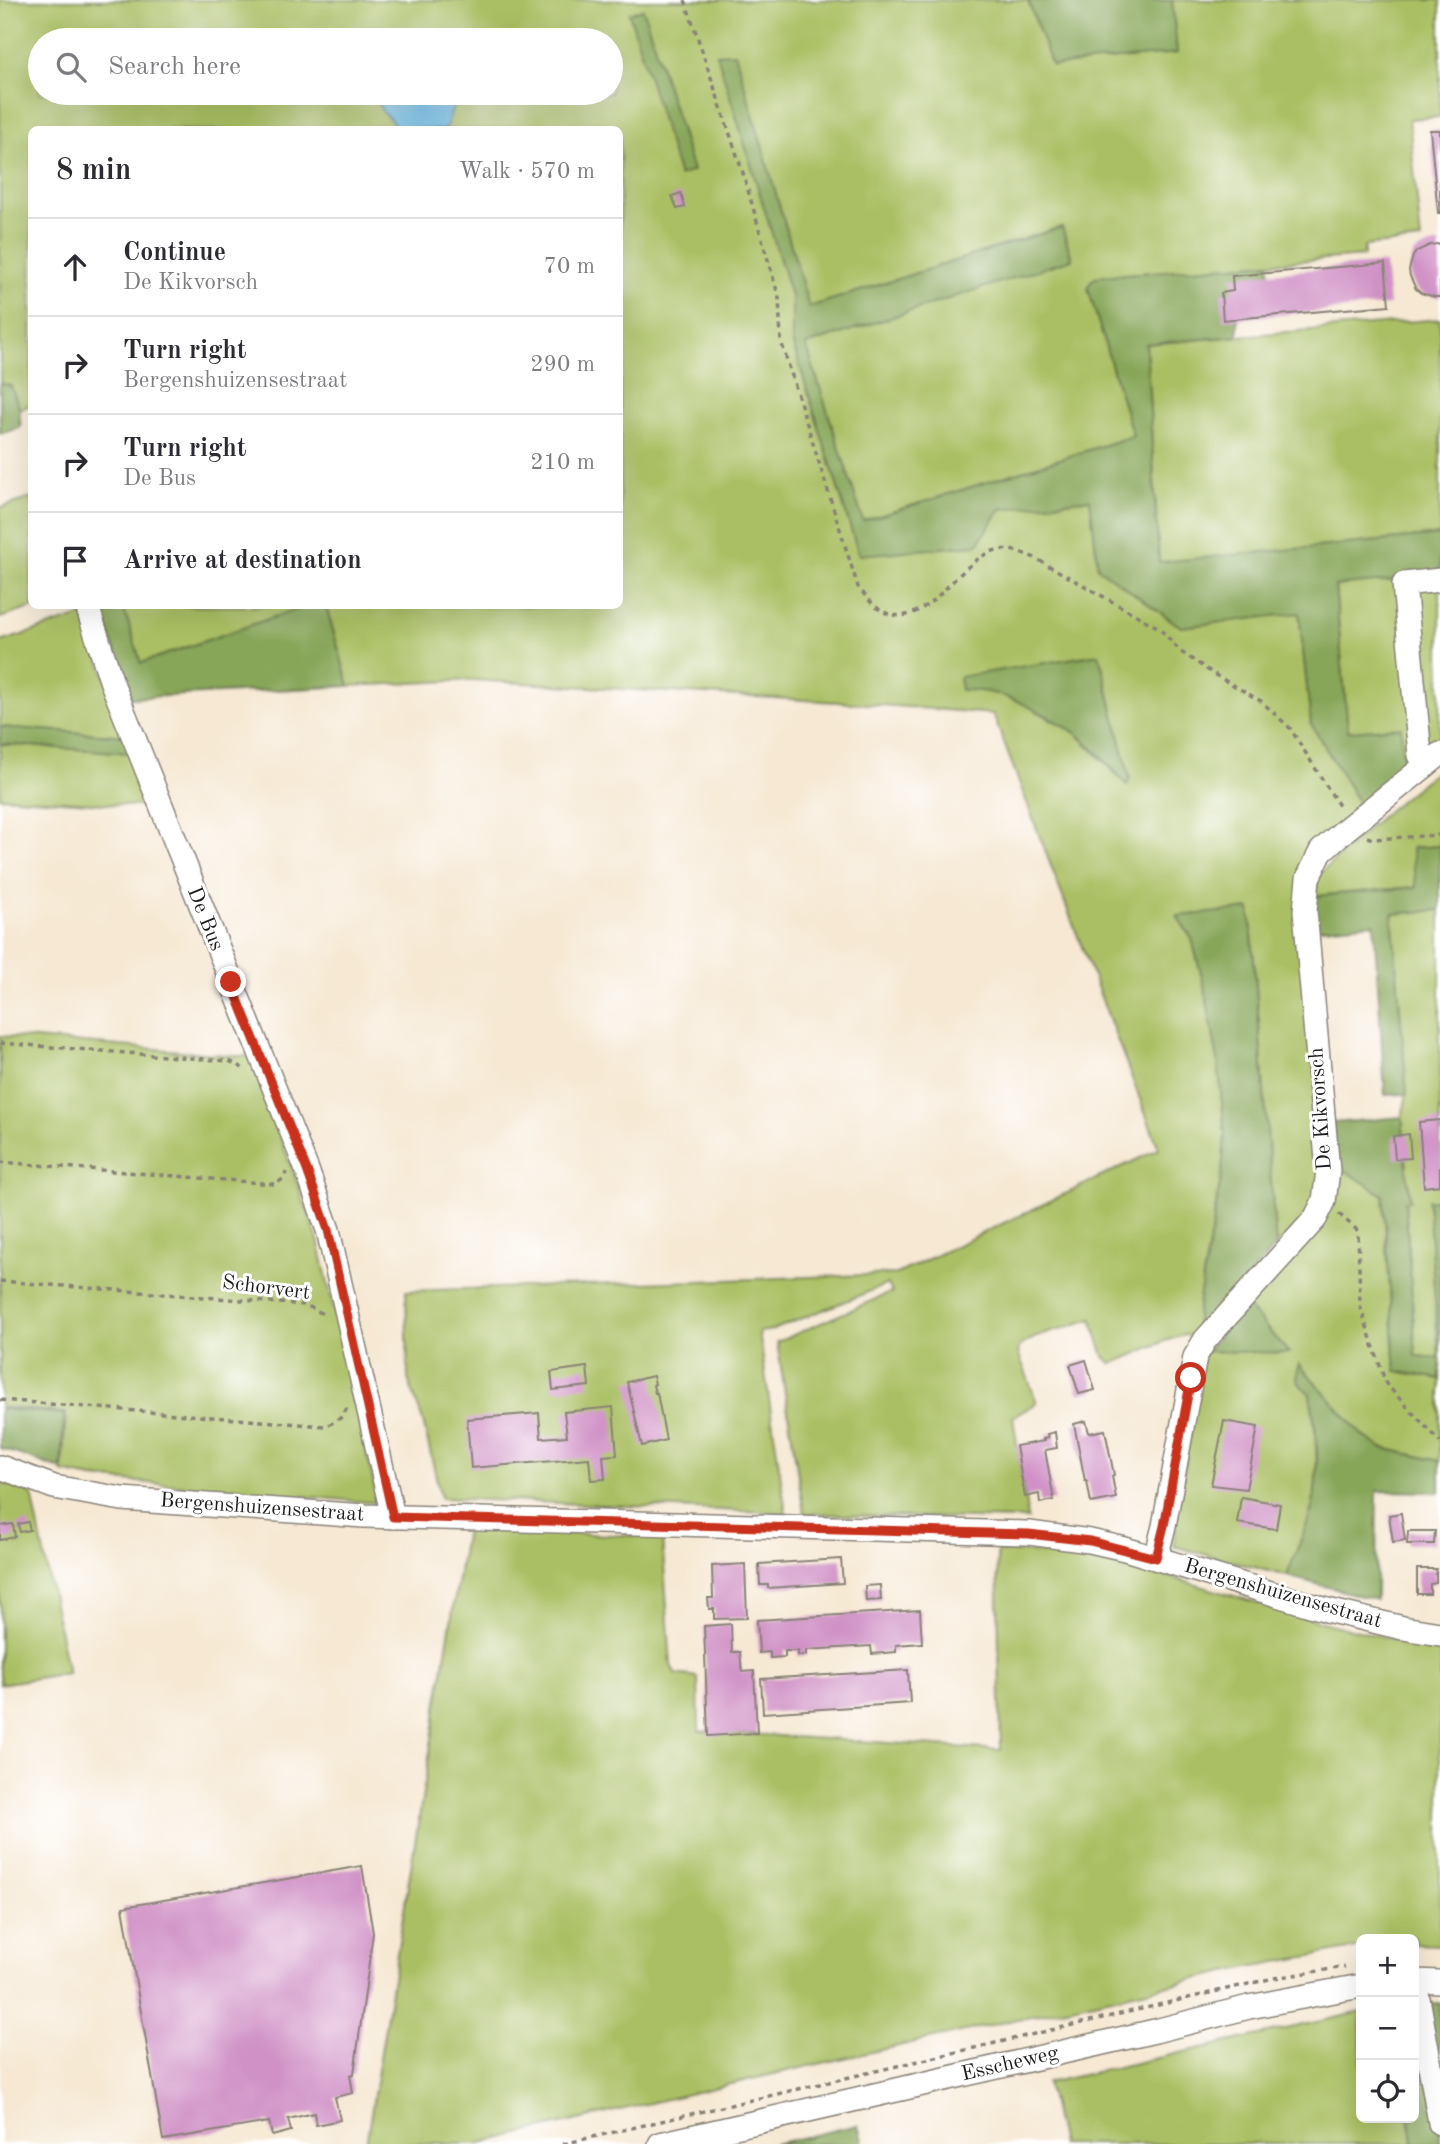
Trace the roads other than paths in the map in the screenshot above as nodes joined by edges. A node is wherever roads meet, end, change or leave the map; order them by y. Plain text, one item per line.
1 (1440, 580) edge
2 (88, 609) edge
3 (1433, 760) edge
4 (0, 1468) edge
5 (393, 1517) junction
6 (1156, 1558) junction
7 (1440, 1634) edge
8 (1355, 1976) edge
9 (1419, 1981) edge
10 (1440, 1982) edge
11 (1418, 1997) edge
12 (1440, 2123) edge
13 (707, 2138) edge
14 (660, 2144) edge

1 - 3 street
2 - 5 street, De Bus
3 - 6 street, De Kikvorsch
4 - 5 street, Bergenshuizensestraat
5 - 6 street, Bergenshuizensestraat
6 - 7 street, Bergenshuizensestraat
8 - 13 street, Esscheweg
9 - 10 street
11 - 12 street
13 - 14 street, Esscheweg

